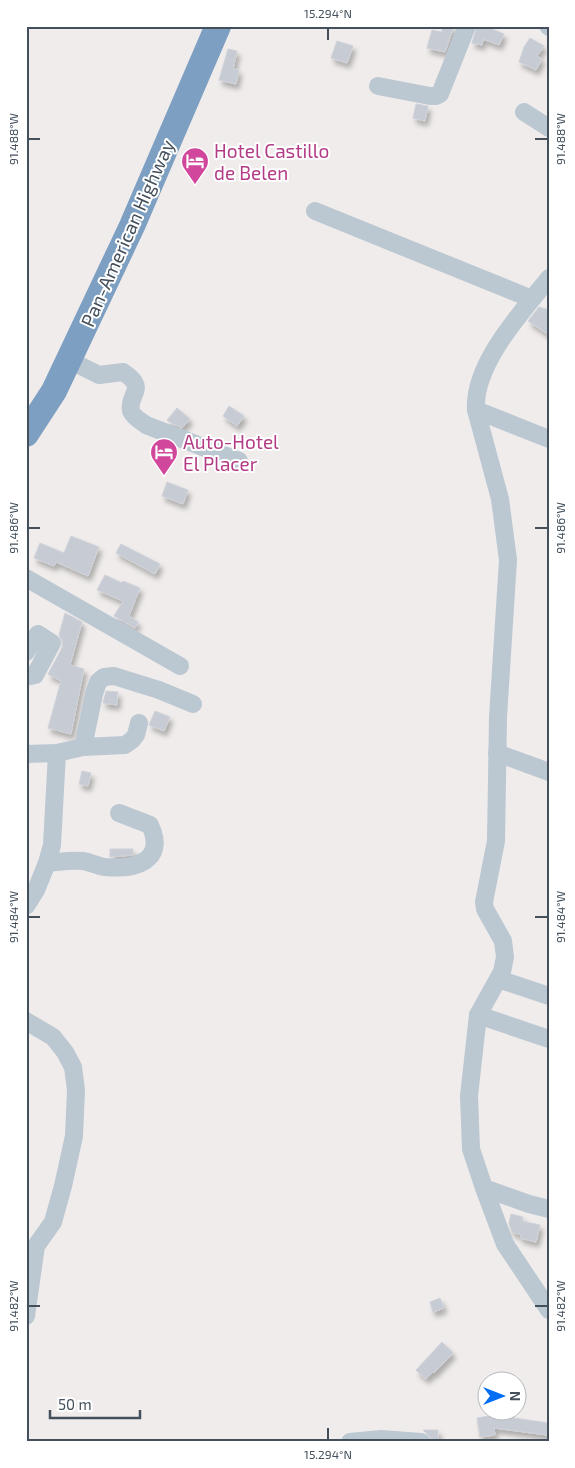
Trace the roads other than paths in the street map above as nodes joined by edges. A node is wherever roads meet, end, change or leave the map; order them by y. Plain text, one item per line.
1 (218, 26) edge
2 (467, 26) edge
3 (378, 86) dead end
4 (524, 112) dead end
5 (549, 128) edge
6 (315, 211) dead end
7 (549, 278) edge
8 (532, 299) junction
9 (69, 360) junction
10 (476, 410) junction
11 (30, 419) edge
12 (549, 439) edge
13 (239, 460) dead end
14 (26, 578) edge
15 (26, 652) edge
16 (180, 666) dead end
17 (48, 674) dead end
18 (26, 677) edge
19 (193, 704) dead end
20 (139, 723) dead end
21 (84, 747) junction
22 (57, 753) junction
23 (497, 753) junction
24 (26, 754) edge
25 (549, 772) edge
26 (119, 813) dead end
27 (47, 863) junction
28 (27, 903) edge
29 (498, 979) junction
30 (549, 996) edge
31 (478, 1015) junction
32 (26, 1021) edge
33 (549, 1039) edge
34 (484, 1188) junction
35 (549, 1209) edge
36 (31, 1251) edge
37 (549, 1310) edge
38 (26, 1316) edge
39 (350, 1442) edge
40 (421, 1442) edge

1 - 9 highway, Pan-American Highway
2 - 3 street
4 - 5 street
6 - 8 street
7 - 8 street
8 - 10 street
9 - 11 highway, Pan-American Highway
9 - 13 street
10 - 12 street
10 - 23 street
14 - 16 street
15 - 18 street
17 - 18 street
19 - 21 street
20 - 21 street
21 - 22 street
22 - 24 street
22 - 27 street
23 - 25 street
23 - 29 street
26 - 27 street
27 - 28 street
29 - 30 street
29 - 31 street
31 - 33 street
31 - 34 street
32 - 36 street
34 - 35 street
34 - 37 street
36 - 38 street
39 - 40 street

